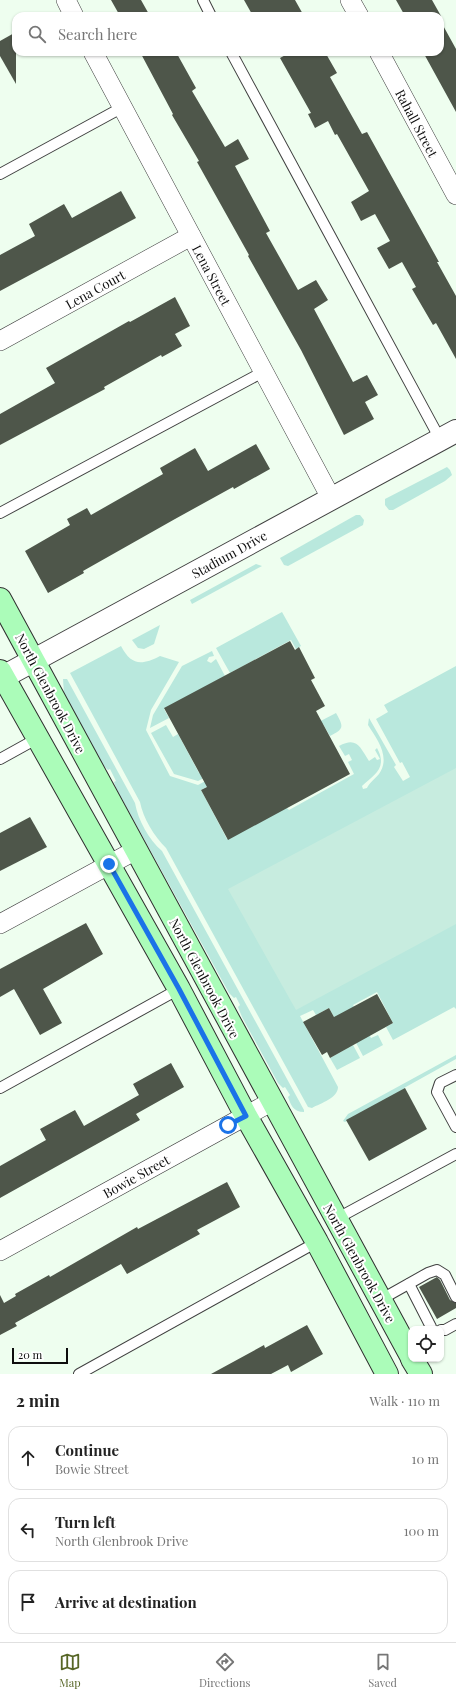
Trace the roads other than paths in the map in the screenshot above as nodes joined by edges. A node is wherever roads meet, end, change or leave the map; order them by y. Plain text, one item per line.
1 (66, 0) edge
2 (203, 0) edge
3 (350, 0) edge
4 (72, 12) edge
5 (209, 12) edge
6 (357, 12) edge
7 (95, 56) edge
8 (233, 56) edge
9 (381, 56) edge
10 (122, 108) junction
11 (0, 174) edge
12 (456, 195) edge
13 (191, 236) junction
14 (0, 341) edge
15 (263, 372) junction
16 (448, 435) edge
17 (331, 498) junction
18 (0, 513) edge
19 (0, 600) edge
20 (33, 661) junction
21 (2, 674) edge
22 (38, 738) junction
23 (0, 759) edge
24 (136, 850) junction
25 (109, 864) junction
26 (0, 924) edge
27 (179, 989) junction
28 (456, 1075) edge
29 (0, 1088) edge
30 (272, 1102) junction
31 (246, 1116) junction
32 (456, 1126) edge
33 (456, 1154) edge
34 (336, 1219) junction
35 (317, 1242) junction
36 (0, 1251) edge
37 (409, 1284) junction
38 (456, 1297) edge
39 (380, 1300) junction
40 (456, 1324) edge
41 (430, 1326) edge
42 (444, 1330) edge
43 (408, 1347) edge
44 (415, 1362) edge
45 (79, 1374) edge
46 (387, 1374) edge
47 (421, 1374) edge

1 - 4 street
2 - 5 lane
3 - 6 street
7 - 10 street, Lena Street
8 - 16 lane
9 - 12 street, Rahall Street
10 - 11 lane
10 - 13 street, Lena Street
13 - 14 street, Lena Court
13 - 15 street, Lena Street
15 - 17 street, Lena Street
15 - 18 lane
16 - 17 street, Stadium Drive
17 - 20 street, Stadium Drive
19 - 20 main road, North Glenbrook Drive
20 - 21 street, Stadium Drive
20 - 24 main road, North Glenbrook Drive
21 - 22 main road, North Glenbrook Drive
22 - 23 lane
22 - 25 main road, North Glenbrook Drive
24 - 25 street
24 - 30 main road, North Glenbrook Drive
25 - 26 street
25 - 27 main road, North Glenbrook Drive
27 - 29 lane
27 - 31 main road, North Glenbrook Drive
28 - 32 lane
30 - 31 street, Bowie Street
30 - 34 main road, North Glenbrook Drive
31 - 35 main road, North Glenbrook Drive
31 - 36 street, Bowie Street
33 - 34 lane
34 - 39 main road, North Glenbrook Drive
35 - 45 lane
35 - 46 main road, North Glenbrook Drive
37 - 38 lane
37 - 39 lane
37 - 41 lane
39 - 43 main road, North Glenbrook Drive
40 - 42 lane
44 - 47 main road, North Glenbrook Drive

